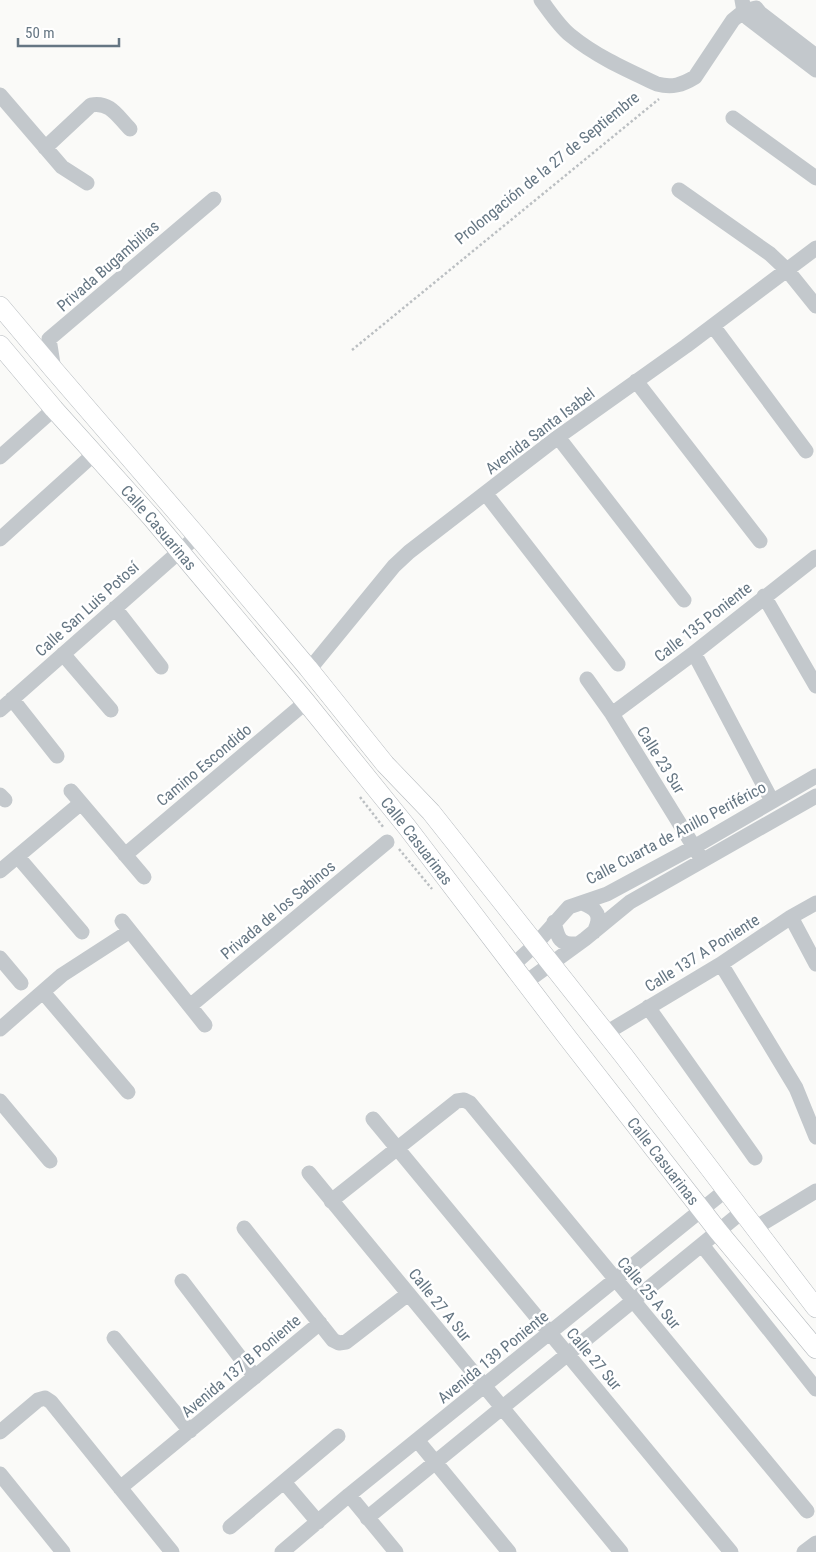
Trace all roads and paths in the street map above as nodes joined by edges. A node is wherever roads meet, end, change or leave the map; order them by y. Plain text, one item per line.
1 (541, 0) edge
2 (750, 5) edge
3 (816, 56) edge
4 (816, 70) edge
5 (673, 87) junction
6 (0, 95) edge
7 (733, 118) dead end
8 (130, 129) dead end
9 (45, 148) junction
10 (816, 178) edge
11 (86, 183) dead end
12 (679, 190) dead end
13 (214, 199) dead end
14 (816, 248) edge
15 (787, 270) junction
16 (816, 306) edge
17 (1, 310) edge
18 (713, 326) junction
19 (0, 345) edge
20 (352, 350) dead end
21 (54, 370) junction
22 (636, 381) junction
23 (54, 409) junction
24 (558, 437) junction
25 (806, 450) dead end
26 (94, 454) junction
27 (0, 457) edge
28 (486, 494) junction
29 (197, 536) junction
30 (0, 539) edge
31 (760, 541) dead end
32 (180, 551) junction
33 (816, 557) edge
34 (764, 596) junction
35 (684, 600) dead end
36 (115, 608) junction
37 (694, 653) junction
38 (64, 654) junction
39 (618, 664) dead end
40 (161, 667) dead end
41 (308, 668) junction
42 (587, 679) dead end
43 (816, 686) edge
44 (12, 699) junction
45 (306, 702) junction
46 (0, 710) edge
47 (111, 710) dead end
48 (612, 714) junction
49 (57, 756) dead end
50 (816, 776) edge
51 (71, 791) dead end
52 (816, 796) edge
53 (772, 801) junction
54 (81, 803) junction
55 (388, 842) dead end
56 (694, 847) junction
57 (124, 855) junction
58 (18, 857) junction
59 (702, 861) junction
60 (0, 871) edge
61 (144, 877) dead end
62 (582, 903) junction
63 (816, 903) edge
64 (791, 917) junction
65 (554, 922) junction
66 (82, 932) dead end
67 (594, 932) junction
68 (536, 944) junction
69 (577, 944) junction
70 (0, 958) edge
71 (551, 963) junction
72 (721, 964) junction
73 (816, 964) edge
74 (513, 965) junction
75 (526, 982) junction
76 (21, 983) dead end
77 (43, 992) junction
78 (190, 1006) junction
79 (648, 1007) junction
80 (206, 1025) dead end
81 (0, 1030) edge
82 (606, 1032) junction
83 (128, 1092) dead end
84 (0, 1101) edge
85 (372, 1120) dead end
86 (816, 1137) edge
87 (397, 1149) junction
88 (755, 1158) dead end
89 (50, 1161) dead end
90 (309, 1173) dead end
91 (726, 1190) junction
92 (816, 1191) edge
93 (332, 1201) junction
94 (702, 1210) junction
95 (743, 1211) junction
96 (244, 1228) dead end
97 (755, 1228) junction
98 (718, 1231) junction
99 (702, 1245) junction
100 (615, 1280) junction
101 (182, 1281) dead end
102 (408, 1294) junction
103 (633, 1301) junction
104 (816, 1308) edge
105 (320, 1323) junction
106 (549, 1333) junction
107 (114, 1338) dead end
108 (816, 1349) edge
109 (567, 1354) junction
110 (255, 1377) junction
111 (484, 1386) junction
112 (816, 1390) edge
113 (502, 1408) junction
114 (190, 1431) junction
115 (0, 1432) edge
116 (338, 1436) dead end
117 (417, 1440) junction
118 (436, 1462) junction
119 (0, 1474) edge
120 (284, 1482) junction
121 (120, 1488) junction
122 (349, 1496) junction
123 (807, 1511) dead end
124 (368, 1518) junction
125 (318, 1522) junction
126 (230, 1528) dead end
127 (816, 1543) edge
128 (63, 1552) edge
129 (172, 1552) edge
130 (282, 1552) edge
131 (396, 1552) edge
132 (509, 1552) edge
133 (621, 1552) edge
134 (731, 1552) edge
135 (804, 1552) edge

1 - 5 street
2 - 3 street
2 - 4 street
2 - 5 street
5 - 20 path, Prolongación de la 27 de Septiembre
6 - 9 street
7 - 10 street
8 - 9 street
9 - 11 street
12 - 15 street
13 - 21 street, Privada Bugambilias
14 - 15 street, Avenida Santa Isabel
15 - 16 street
15 - 18 street, Avenida Santa Isabel
17 - 21 main road, Calle Casuarinas
18 - 22 street, Avenida Santa Isabel
18 - 25 street
19 - 23 main road, Calle Casuarinas
21 - 29 main road, Calle Casuarinas
22 - 24 street, Avenida Santa Isabel
22 - 31 street
23 - 26 main road, Calle Casuarinas
23 - 27 street
24 - 28 street, Avenida Santa Isabel
24 - 35 street
26 - 30 street
26 - 32 main road, Calle Casuarinas
28 - 39 street
28 - 41 street, Avenida Santa Isabel
29 - 32 street, Calle San Luis Potosí
29 - 41 main road, Calle Casuarinas
32 - 36 street, Calle San Luis Potosí
32 - 45 main road, Calle Casuarinas
33 - 34 street, Calle 135 Poniente
34 - 37 street, Calle 135 Poniente
34 - 43 street
36 - 38 street, Calle San Luis Potosí
36 - 40 street
37 - 48 street, Calle 135 Poniente
37 - 53 street
38 - 44 street, Calle San Luis Potosí
38 - 47 street
41 - 68 main road, Calle Casuarinas
42 - 48 street, Calle 23 Sur
44 - 46 street, Calle San Luis Potosí
44 - 49 street
45 - 57 street, Camino Escondido
45 - 74 main road, Calle Casuarinas
48 - 56 street, Calle 23 Sur
50 - 53 street, Calle Cuarta de Anillo Periférico
51 - 54 street
52 - 59 street
53 - 56 street, Calle Cuarta de Anillo Periférico
54 - 57 street
54 - 58 street
55 - 78 street, Privada de los Sabinos
56 - 59 street, Calle 23 Sur
56 - 62 street, Calle Cuarta de Anillo Periférico
57 - 61 street
58 - 60 street
58 - 66 street
59 - 67 street
62 - 65 street, Calle Cuarta de Anillo Periférico
62 - 67 street
63 - 64 street, Calle 137 A Poniente
64 - 72 street, Calle 137 A Poniente
64 - 73 street
65 - 68 street, Calle Cuarta de Anillo Periférico
65 - 69 street
67 - 69 street
68 - 71 main road, Calle Casuarinas
68 - 74 street, Calle Cuarta de Anillo Periférico
69 - 71 street
70 - 76 street
71 - 75 street
71 - 82 main road, Calle Casuarinas
72 - 79 street, Calle 137 A Poniente
72 - 86 street
74 - 75 main road, Calle Casuarinas
75 - 94 main road, Calle Casuarinas
77 - 78 street
77 - 81 street
77 - 83 street
78 - 80 street
79 - 82 street, Calle 137 A Poniente
79 - 88 street
82 - 91 main road, Calle Casuarinas
84 - 89 street
85 - 87 street, Calle 27 Sur
87 - 93 street
87 - 100 street, Calle 25 A Sur
87 - 106 street, Calle 27 Sur
90 - 93 street, Calle 27 A Sur
91 - 94 street, Avenida 139 Poniente
91 - 95 main road, Calle Casuarinas
92 - 97 street
93 - 102 street, Calle 27 A Sur
94 - 98 main road, Calle Casuarinas
94 - 100 street, Avenida 139 Poniente
95 - 97 main road, Calle Casuarinas
95 - 98 street
96 - 105 street
97 - 104 main road, Calle Casuarinas
98 - 99 street
98 - 108 main road, Calle Casuarinas
99 - 103 street
99 - 112 street
100 - 103 street, Calle 25 A Sur
100 - 106 street, Avenida 139 Poniente
101 - 110 street
102 - 105 street, Avenida 137 B Poniente
102 - 111 street, Calle 27 A Sur
103 - 109 street
103 - 123 street, Calle 25 A Sur
105 - 110 street, Avenida 137 B Poniente
106 - 109 street, Calle 27 Sur
106 - 111 street, Avenida 139 Poniente
107 - 114 street
109 - 113 street
109 - 134 street, Calle 27 Sur
110 - 114 street, Avenida 137 B Poniente
111 - 113 street, Calle 27 A Sur
111 - 117 street, Avenida 139 Poniente
113 - 118 street
113 - 133 street, Calle 27 A Sur
114 - 121 street, Avenida 137 B Poniente
115 - 121 street
116 - 120 street
117 - 118 street
117 - 122 street, Avenida 139 Poniente
118 - 124 street
118 - 132 street
119 - 128 street
120 - 125 street
120 - 126 street
121 - 129 street
122 - 124 street
122 - 125 street, Avenida 139 Poniente
124 - 131 street
125 - 130 street, Avenida 139 Poniente
127 - 135 street

